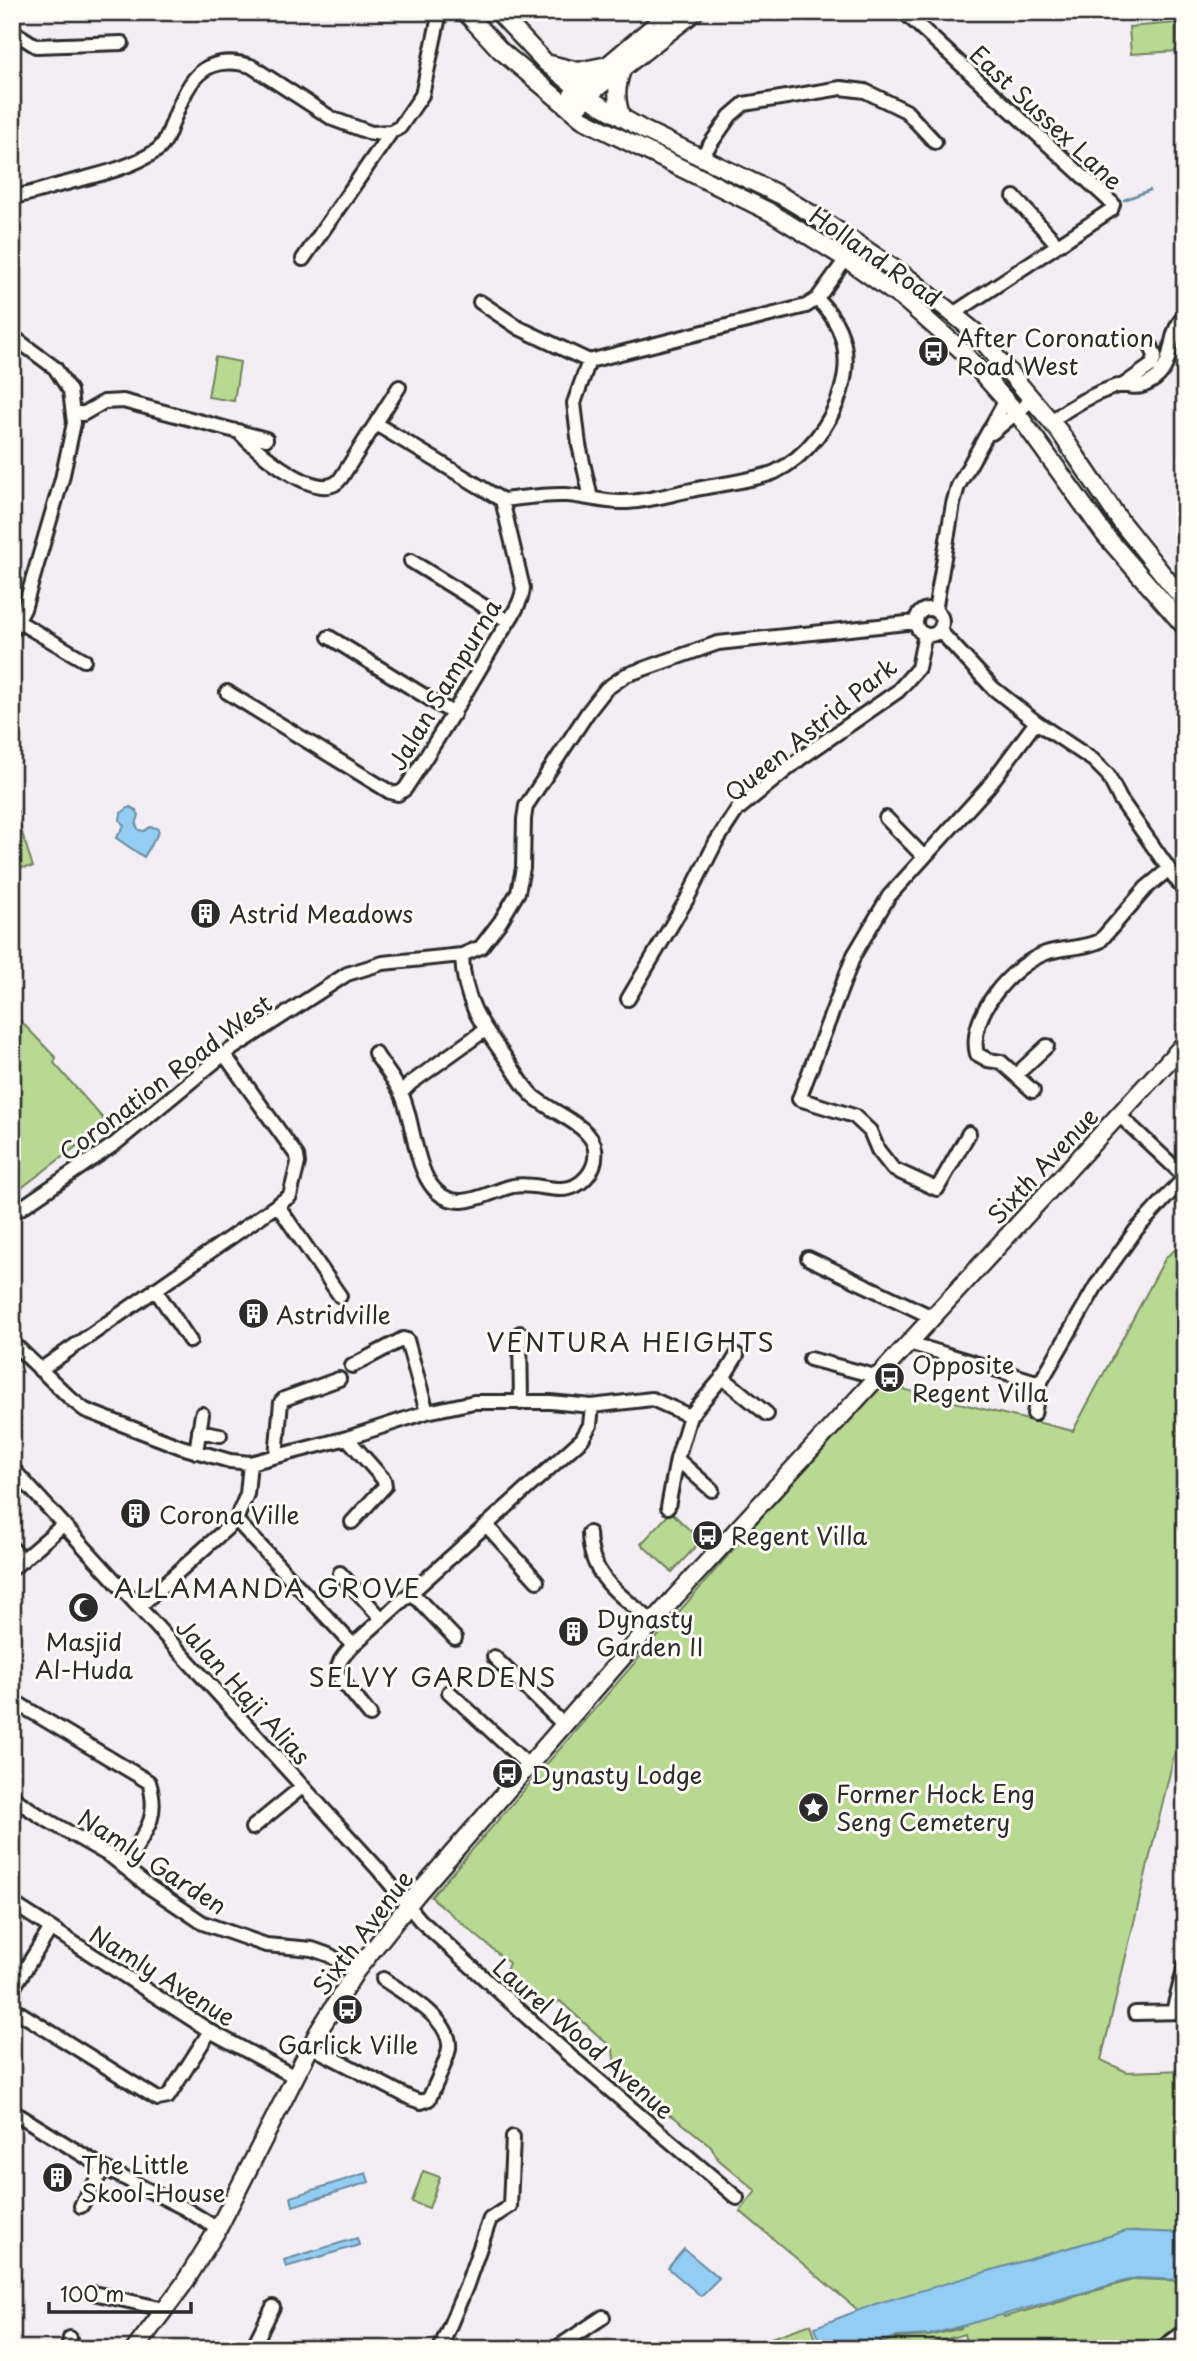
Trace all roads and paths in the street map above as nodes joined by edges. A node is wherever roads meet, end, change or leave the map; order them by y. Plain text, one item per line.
1 (440, 12) edge
2 (465, 12) edge
3 (498, 12) edge
4 (670, 12) edge
5 (695, 12) edge
6 (904, 12) edge
7 (12, 31) edge
8 (122, 43) dead end
9 (546, 64) junction
10 (606, 65) junction
11 (623, 67) junction
12 (583, 93) junction
13 (568, 108) junction
14 (622, 118) junction
15 (391, 132) junction
16 (935, 142) dead end
17 (702, 156) junction
18 (12, 197) edge
19 (1014, 197) dead end
20 (1058, 245) junction
21 (303, 258) dead end
22 (846, 258) junction
23 (817, 299) junction
24 (480, 302) dead end
25 (953, 314) junction
26 (1185, 316) edge
27 (12, 336) edge
28 (1151, 346) dead end
29 (589, 361) junction
30 (1122, 386) junction
31 (399, 387) dead end
32 (1032, 399) junction
33 (1006, 400) junction
34 (74, 412) junction
35 (1017, 413) junction
36 (1051, 422) junction
37 (376, 424) junction
38 (238, 431) junction
39 (986, 438) junction
40 (266, 439) dead end
41 (591, 498) junction
42 (502, 500) junction
43 (411, 561) dead end
44 (935, 611) junction
45 (1182, 613) edge
46 (508, 621) junction
47 (916, 622) junction
48 (15, 626) edge
49 (939, 630) junction
50 (925, 634) junction
51 (329, 636) dead end
52 (83, 660) dead end
53 (227, 692) dead end
54 (454, 714) junction
55 (1036, 722) junction
56 (886, 818) dead end
57 (924, 857) junction
58 (1169, 869) junction
59 (1185, 892) edge
60 (462, 955) junction
61 (628, 999) dead end
62 (485, 1030) junction
63 (1185, 1043) edge
64 (1047, 1046) dead end
65 (375, 1053) dead end
66 (224, 1054) junction
67 (1017, 1074) junction
68 (1033, 1091) dead end
69 (401, 1093) junction
70 (1119, 1115) junction
71 (969, 1133) dead end
72 (1185, 1177) edge
73 (278, 1206) junction
74 (12, 1214) edge
75 (808, 1258) dead end
76 (155, 1289) junction
77 (340, 1296) dead end
78 (932, 1317) junction
79 (520, 1333) dead end
80 (190, 1341) dead end
81 (12, 1342) edge
82 (909, 1343) junction
83 (737, 1354) dead end
84 (810, 1359) dead end
85 (352, 1367) dead end
86 (40, 1370) junction
87 (722, 1377) junction
88 (879, 1377) junction
89 (339, 1379) dead end
90 (1040, 1383) junction
91 (521, 1402) junction
92 (592, 1406) junction
93 (427, 1412) junction
94 (202, 1414) dead end
95 (767, 1414) dead end
96 (1034, 1414) dead end
97 (690, 1416) junction
98 (200, 1431) junction
99 (220, 1435) dead end
100 (347, 1438) junction
101 (196, 1452) junction
102 (276, 1456) junction
103 (677, 1459) junction
104 (250, 1463) junction
105 (12, 1468) edge
106 (712, 1490) dead end
107 (668, 1507) dead end
108 (236, 1520) junction
109 (352, 1521) dead end
110 (63, 1525) junction
111 (486, 1525) junction
112 (589, 1533) dead end
113 (12, 1548) edge
114 (23, 1560) junction
115 (12, 1569) edge
116 (340, 1573) dead end
117 (537, 1581) dead end
118 (411, 1592) junction
119 (139, 1607) junction
120 (382, 1619) junction
121 (653, 1622) junction
122 (455, 1637) dead end
123 (353, 1645) junction
124 (494, 1657) dead end
125 (449, 1692) dead end
126 (12, 1700) edge
127 (370, 1715) dead end
128 (564, 1724) junction
129 (529, 1766) junction
130 (302, 1787) junction
131 (12, 1797) edge
132 (252, 1828) dead end
133 (124, 1867) junction
134 (12, 1903) edge
135 (408, 1905) junction
136 (51, 1928) junction
137 (1185, 1965) edge
138 (356, 1971) junction
139 (383, 1979) dead end
140 (12, 1990) edge
141 (12, 2008) edge
142 (1179, 2012) edge
143 (1135, 2013) dead end
144 (210, 2031) junction
145 (310, 2046) junction
146 (295, 2077) junction
147 (12, 2111) edge
148 (513, 2137) dead end
149 (104, 2168) junction
150 (737, 2198) dead end
151 (81, 2206) dead end
152 (218, 2229) junction
153 (93, 2293) dead end
154 (273, 2307) dead end
155 (164, 2309) junction
156 (603, 2317) dead end
157 (1185, 2331) edge
158 (135, 2349) edge
159 (251, 2349) edge
160 (440, 2349) edge
161 (555, 2349) edge
162 (1161, 2349) edge

1 - 15 street
2 - 13 main road, Holland Road
3 - 9 main road, Holland Road
4 - 10 main road
5 - 11 main road
6 - 20 street, East Sussex Lane
7 - 8 street
9 - 10 main road
9 - 12 main road, Holland Road
10 - 12 main road
11 - 12 main road
11 - 14 main road
12 - 13 main road
12 - 14 main road, Holland Road
13 - 22 main road, Holland Road
14 - 17 main road, Holland Road
15 - 18 street
15 - 21 street
16 - 17 street
17 - 25 main road, Holland Road
19 - 20 street
20 - 25 street, East Sussex Lane
22 - 23 street
22 - 33 main road, Holland Road
23 - 29 street
23 - 41 street
24 - 29 street
25 - 32 main road, Holland Road
26 - 30 street
27 - 34 street
28 - 30 street
29 - 41 street
30 - 36 street
31 - 37 street
32 - 35 street
32 - 36 main road, Holland Road
33 - 35 main road, Holland Road
33 - 39 street
34 - 38 street
34 - 48 street
35 - 39 street
35 - 45 main road, Holland Road
36 - 45 main road, Holland Road
37 - 38 street
37 - 42 street
38 - 40 street
39 - 44 street
41 - 42 street
42 - 46 street, Jalan Sampurna
43 - 46 street
44 - 47 street
44 - 49 street
46 - 54 street, Jalan Sampurna
47 - 50 street
47 - 60 street
48 - 52 street
49 - 50 street
49 - 55 street
50 - 61 street, Queen Astrid Park
51 - 54 street
53 - 54 street, Jalan Sampurna
55 - 57 street
55 - 58 street
56 - 57 street
57 - 71 street
58 - 59 street
58 - 67 street
60 - 62 street
60 - 66 street, Coronation Road West
62 - 69 street
62 - 69 street
63 - 70 main road, Sixth Avenue
64 - 67 street
65 - 69 street
66 - 73 street
66 - 74 street, Coronation Road West
67 - 68 street
70 - 72 street
70 - 78 main road, Sixth Avenue
72 - 90 street
73 - 76 street
73 - 77 street
75 - 78 street
76 - 80 street
76 - 86 street
78 - 82 main road, Sixth Avenue
79 - 91 street
81 - 86 street
82 - 88 main road, Sixth Avenue
82 - 90 street
83 - 87 street
84 - 88 street
85 - 93 street
86 - 101 street
87 - 95 street
87 - 97 street
88 - 121 main road, Sixth Avenue
89 - 102 street
90 - 96 street
91 - 92 street
91 - 93 street
92 - 97 street
92 - 111 street
93 - 100 street
94 - 98 street
97 - 103 street
98 - 99 street
98 - 101 street
100 - 102 street
100 - 109 street
101 - 104 street
102 - 104 street
103 - 106 street
103 - 107 street
104 - 108 street
105 - 110 street, Jalan Haji Alias
108 - 119 street
108 - 123 street
110 - 114 street
110 - 119 street, Jalan Haji Alias
111 - 117 street
111 - 118 street
112 - 121 street
113 - 114 street
114 - 115 street
116 - 120 street
118 - 120 street
118 - 122 street
119 - 130 street, Jalan Haji Alias
120 - 123 street
121 - 128 main road, Sixth Avenue
123 - 127 street
124 - 128 street
125 - 129 street
126 - 133 street
128 - 129 main road, Sixth Avenue
129 - 135 main road, Sixth Avenue
130 - 132 street, Jalan Haji Alias
130 - 135 street, Jalan Haji Alias
131 - 133 street, Namly Garden
133 - 138 street, Namly Garden
134 - 136 street, Namly Avenue
135 - 138 main road, Sixth Avenue
135 - 150 street, Laurel Wood Avenue
136 - 140 street
136 - 144 street, Namly Avenue
137 - 142 street
138 - 145 main road, Sixth Avenue
139 - 145 street
141 - 144 street
142 - 143 street
144 - 146 street, Namly Avenue
145 - 146 main road, Sixth Avenue
146 - 152 main road, Sixth Avenue
147 - 149 street
148 - 160 street
149 - 151 street
149 - 152 street
152 - 155 main road, Sixth Avenue
153 - 155 street
154 - 159 street
155 - 158 main road, Sixth Avenue
156 - 161 street
157 - 162 street

